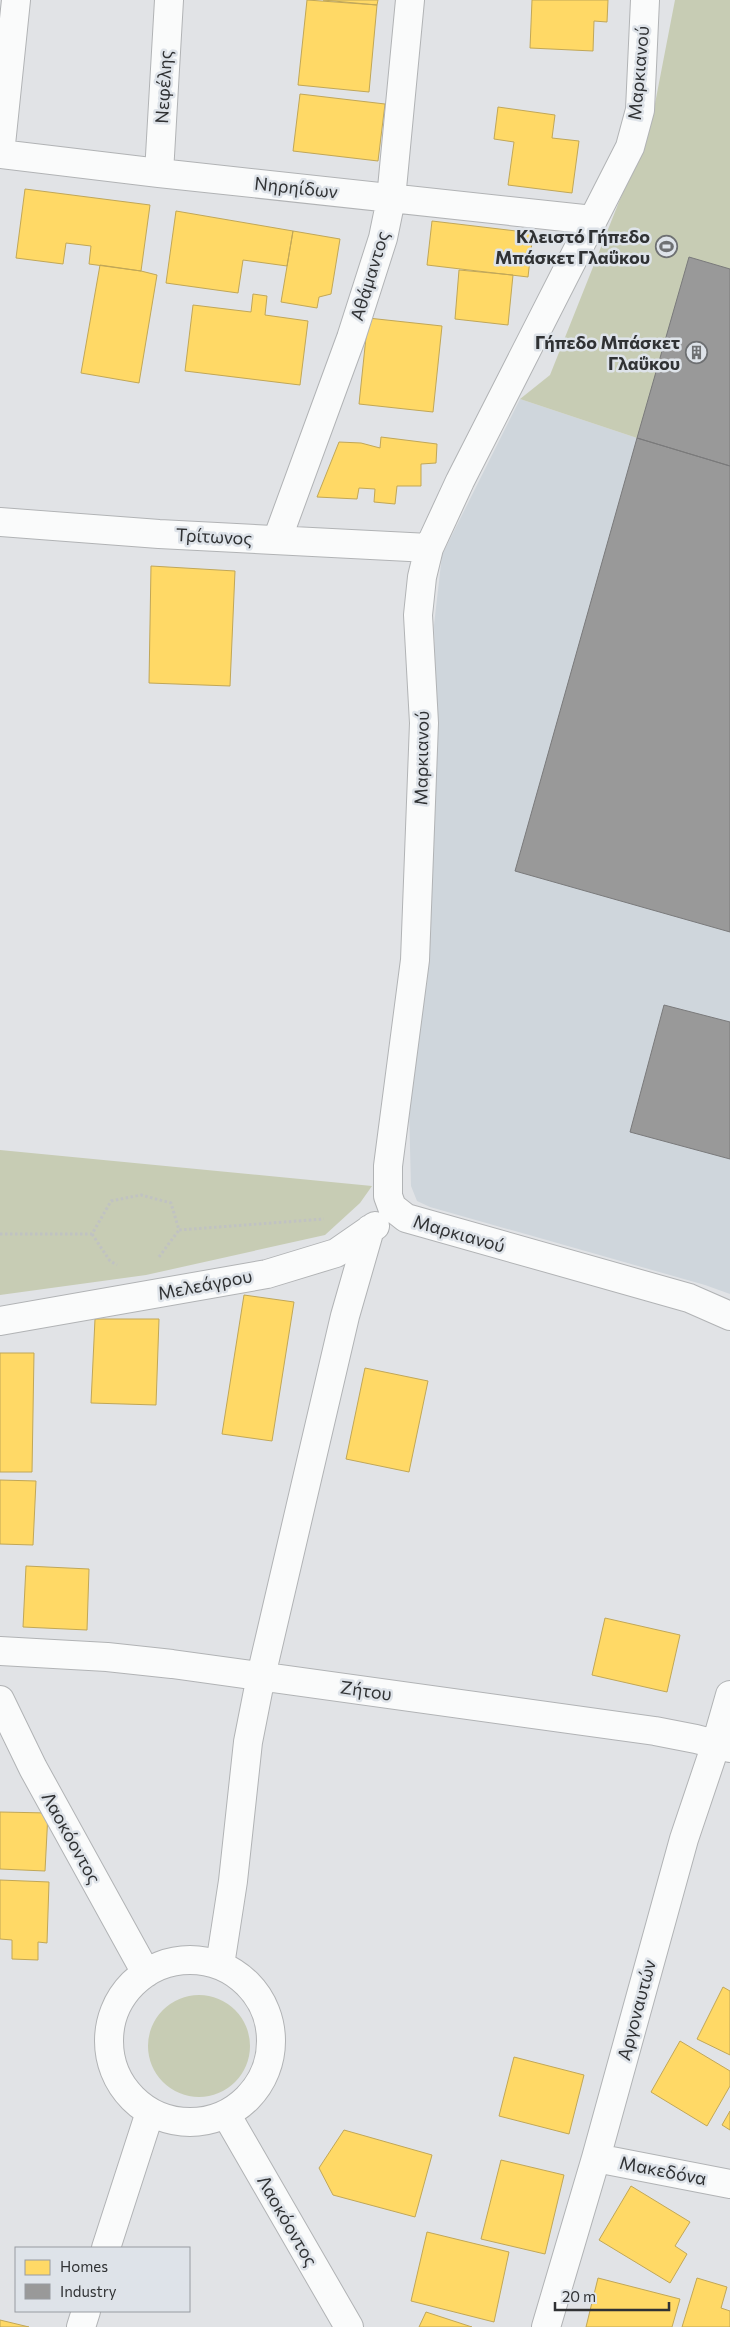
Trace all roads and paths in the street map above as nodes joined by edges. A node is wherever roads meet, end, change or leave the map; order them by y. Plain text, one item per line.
1 (16, 0) edge
2 (170, 0) edge
3 (410, 0) edge
4 (645, 0) edge
5 (0, 154) edge
6 (159, 173) junction
7 (391, 199) junction
8 (593, 220) junction
9 (0, 522) edge
10 (277, 540) junction
11 (429, 548) junction
12 (396, 1212) junction
13 (327, 1219) dead end
14 (370, 1229) junction
15 (179, 1230) junction
16 (0, 1234) edge
17 (92, 1234) junction
18 (154, 1264) dead end
19 (123, 1269) dead end
20 (730, 1316) edge
21 (0, 1321) edge
22 (0, 1651) edge
23 (261, 1676) junction
24 (730, 1695) edge
25 (0, 1700) edge
26 (723, 1746) edge
27 (220, 1966) junction
28 (146, 1973) junction
29 (150, 2112) junction
30 (226, 2114) junction
31 (596, 2158) junction
32 (730, 2184) edge
33 (106, 2247) edge
34 (86, 2312) edge
35 (81, 2327) edge
36 (349, 2327) edge
37 (546, 2327) edge

1 - 5 street
2 - 6 street, Νεφέλης
3 - 7 street, Αθάμαντος
4 - 8 street, Μαρκιανού
5 - 6 street, Νηρηίδων
6 - 7 street, Νηρηίδων
7 - 8 street, Νηρηίδων
7 - 10 street, Αθάμαντος
8 - 11 street, Μαρκιανού
9 - 10 street, Τρίτωνος
10 - 11 street, Τρίτωνος
11 - 12 street, Μαρκιανού
12 - 14 street, Μελεάγρου
12 - 20 street, Μαρκιανού
13 - 15 path
14 - 21 street, Μελεάγρου
14 - 23 street
15 - 17 path
15 - 18 path
16 - 17 path
17 - 19 path
22 - 23 street, Ζήτου
23 - 26 street, Ζήτου
23 - 27 street
24 - 26 street, Αργοναυτών
25 - 28 street, Λαοκόοντος
26 - 31 street, Αργοναυτών
27 - 28 street
27 - 30 street
28 - 29 street
29 - 30 street
29 - 33 street
30 - 36 street, Λαοκόοντος
31 - 32 street, Μακεδόνα
31 - 37 street, Αργοναυτών
34 - 35 street

